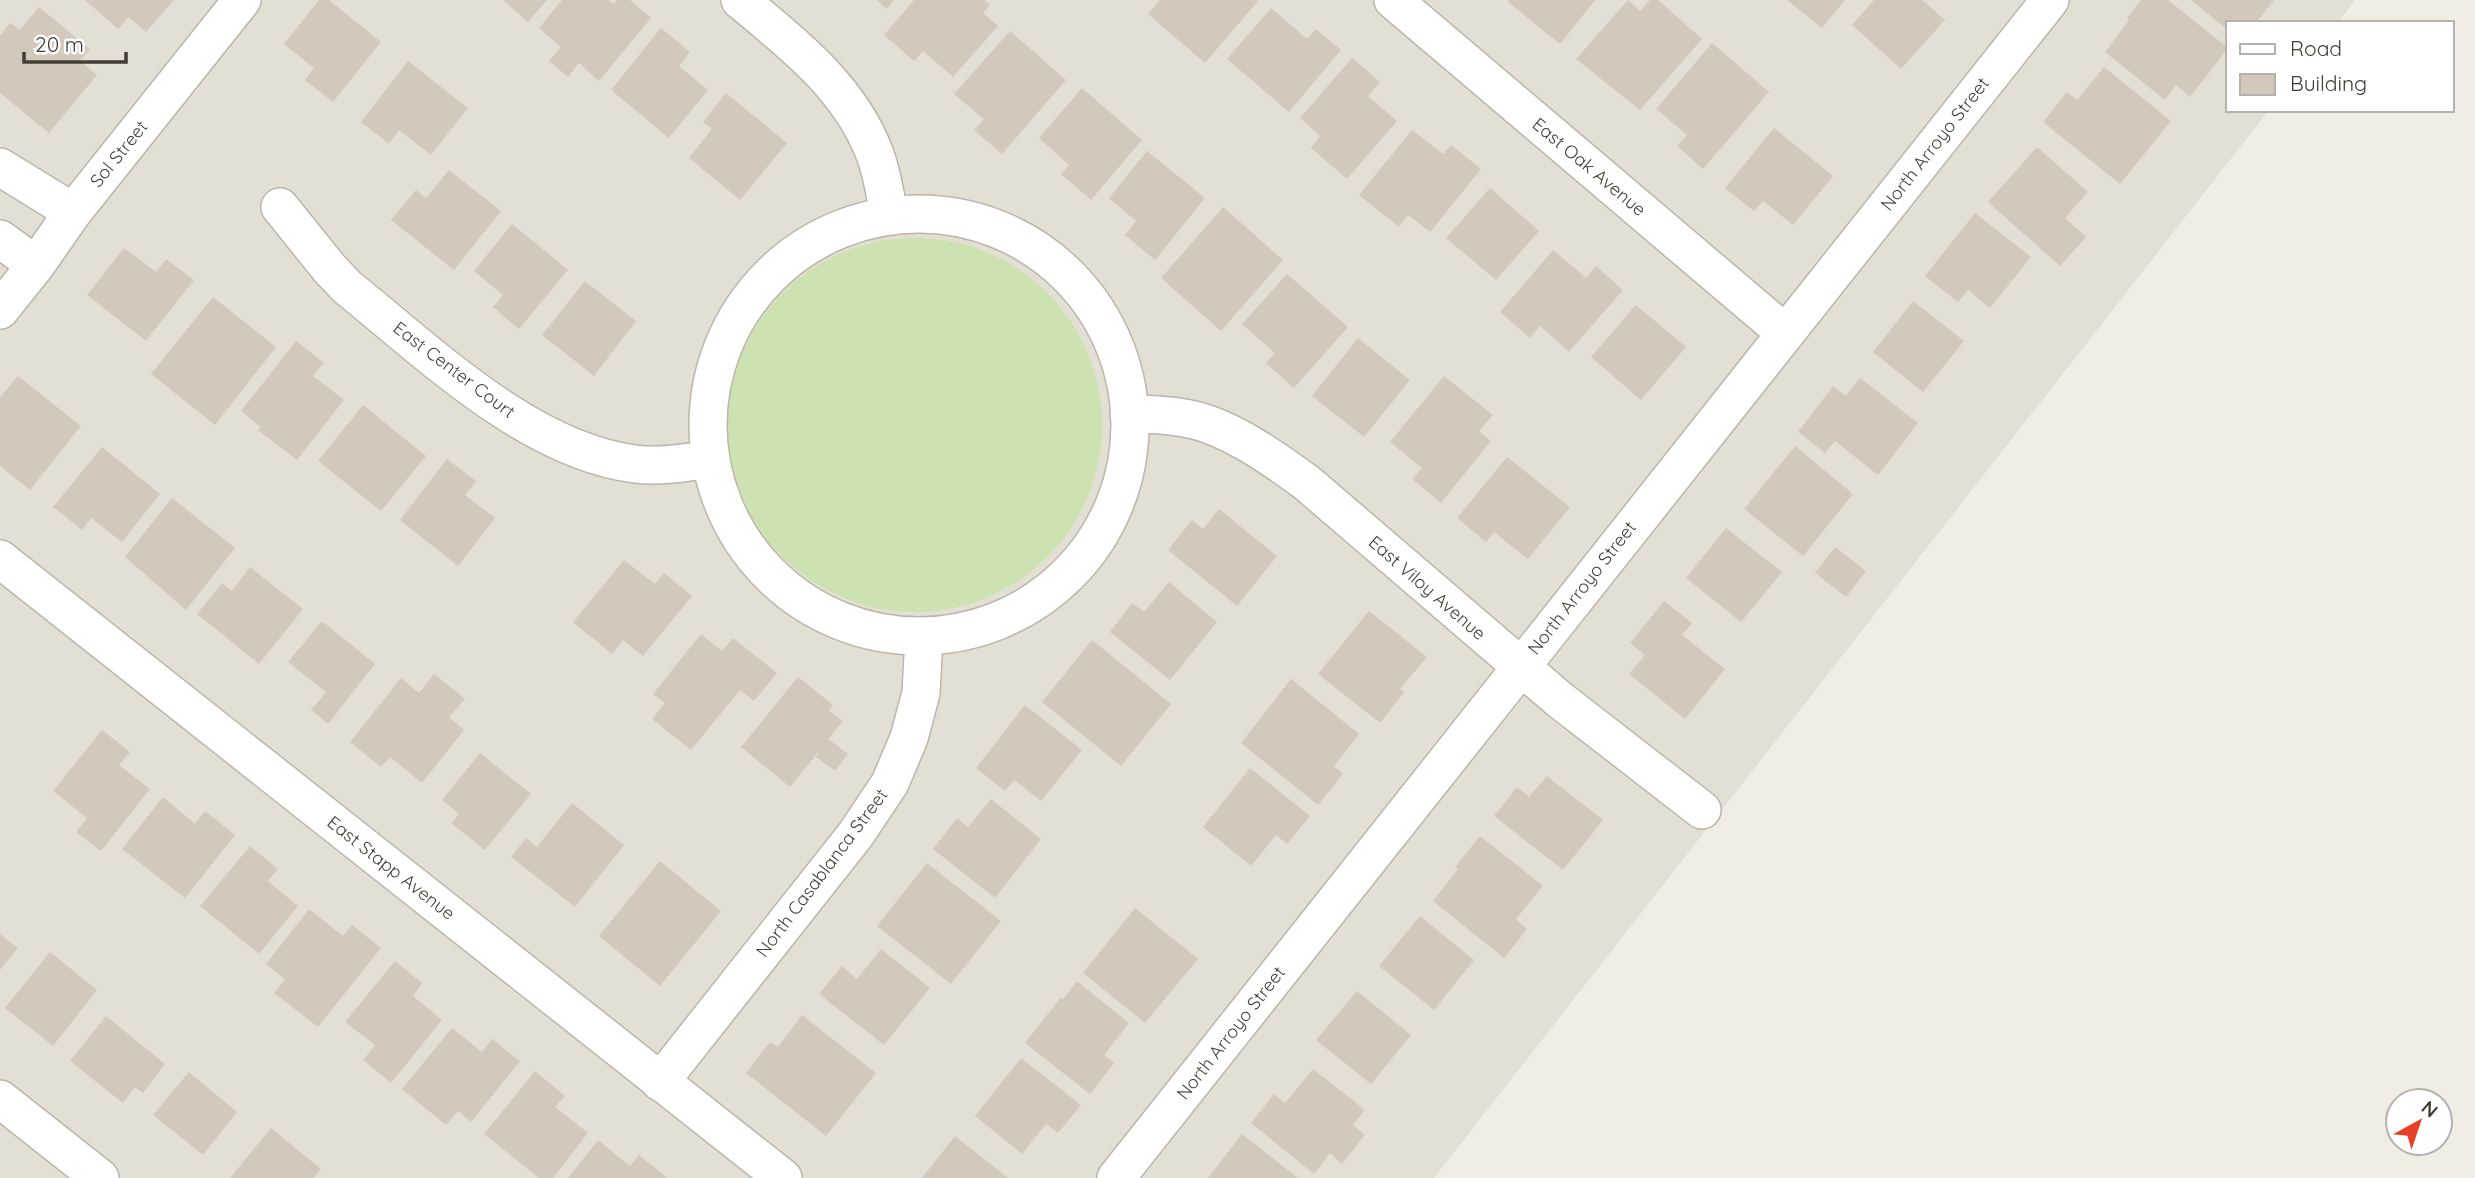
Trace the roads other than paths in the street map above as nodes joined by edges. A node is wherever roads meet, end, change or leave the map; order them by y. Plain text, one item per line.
1 (242, 0) edge
2 (740, 0) edge
3 (1393, 0) edge
4 (2048, 1) edge
5 (0, 167) edge
6 (280, 207) dead end
7 (73, 212) junction
8 (889, 215) junction
9 (0, 239) edge
10 (36, 265) junction
11 (0, 310) edge
12 (1785, 333) junction
13 (1129, 414) junction
14 (709, 459) junction
15 (0, 559) edge
16 (924, 637) junction
17 (1520, 667) junction
18 (1702, 810) dead end
19 (660, 1082) junction
20 (0, 1099) edge
21 (100, 1178) edge
22 (783, 1178) edge
23 (1116, 1178) edge

1 - 7 street, Sol Street
2 - 8 street
3 - 12 street, East Oak Avenue
4 - 12 street, North Arroyo Street
5 - 7 street
6 - 14 street, East Center Court
7 - 10 street, Sol Street
8 - 13 street
8 - 14 street
9 - 10 street
10 - 11 street, Sol Street
12 - 17 street, North Arroyo Street
13 - 16 street
13 - 17 street, East Viloy Avenue
14 - 16 street
15 - 19 street, East Stapp Avenue
16 - 19 street, North Casablanca Street
17 - 18 street, East Viloy Avenue
17 - 23 street, North Arroyo Street
19 - 22 street, East Stapp Avenue
20 - 21 street

